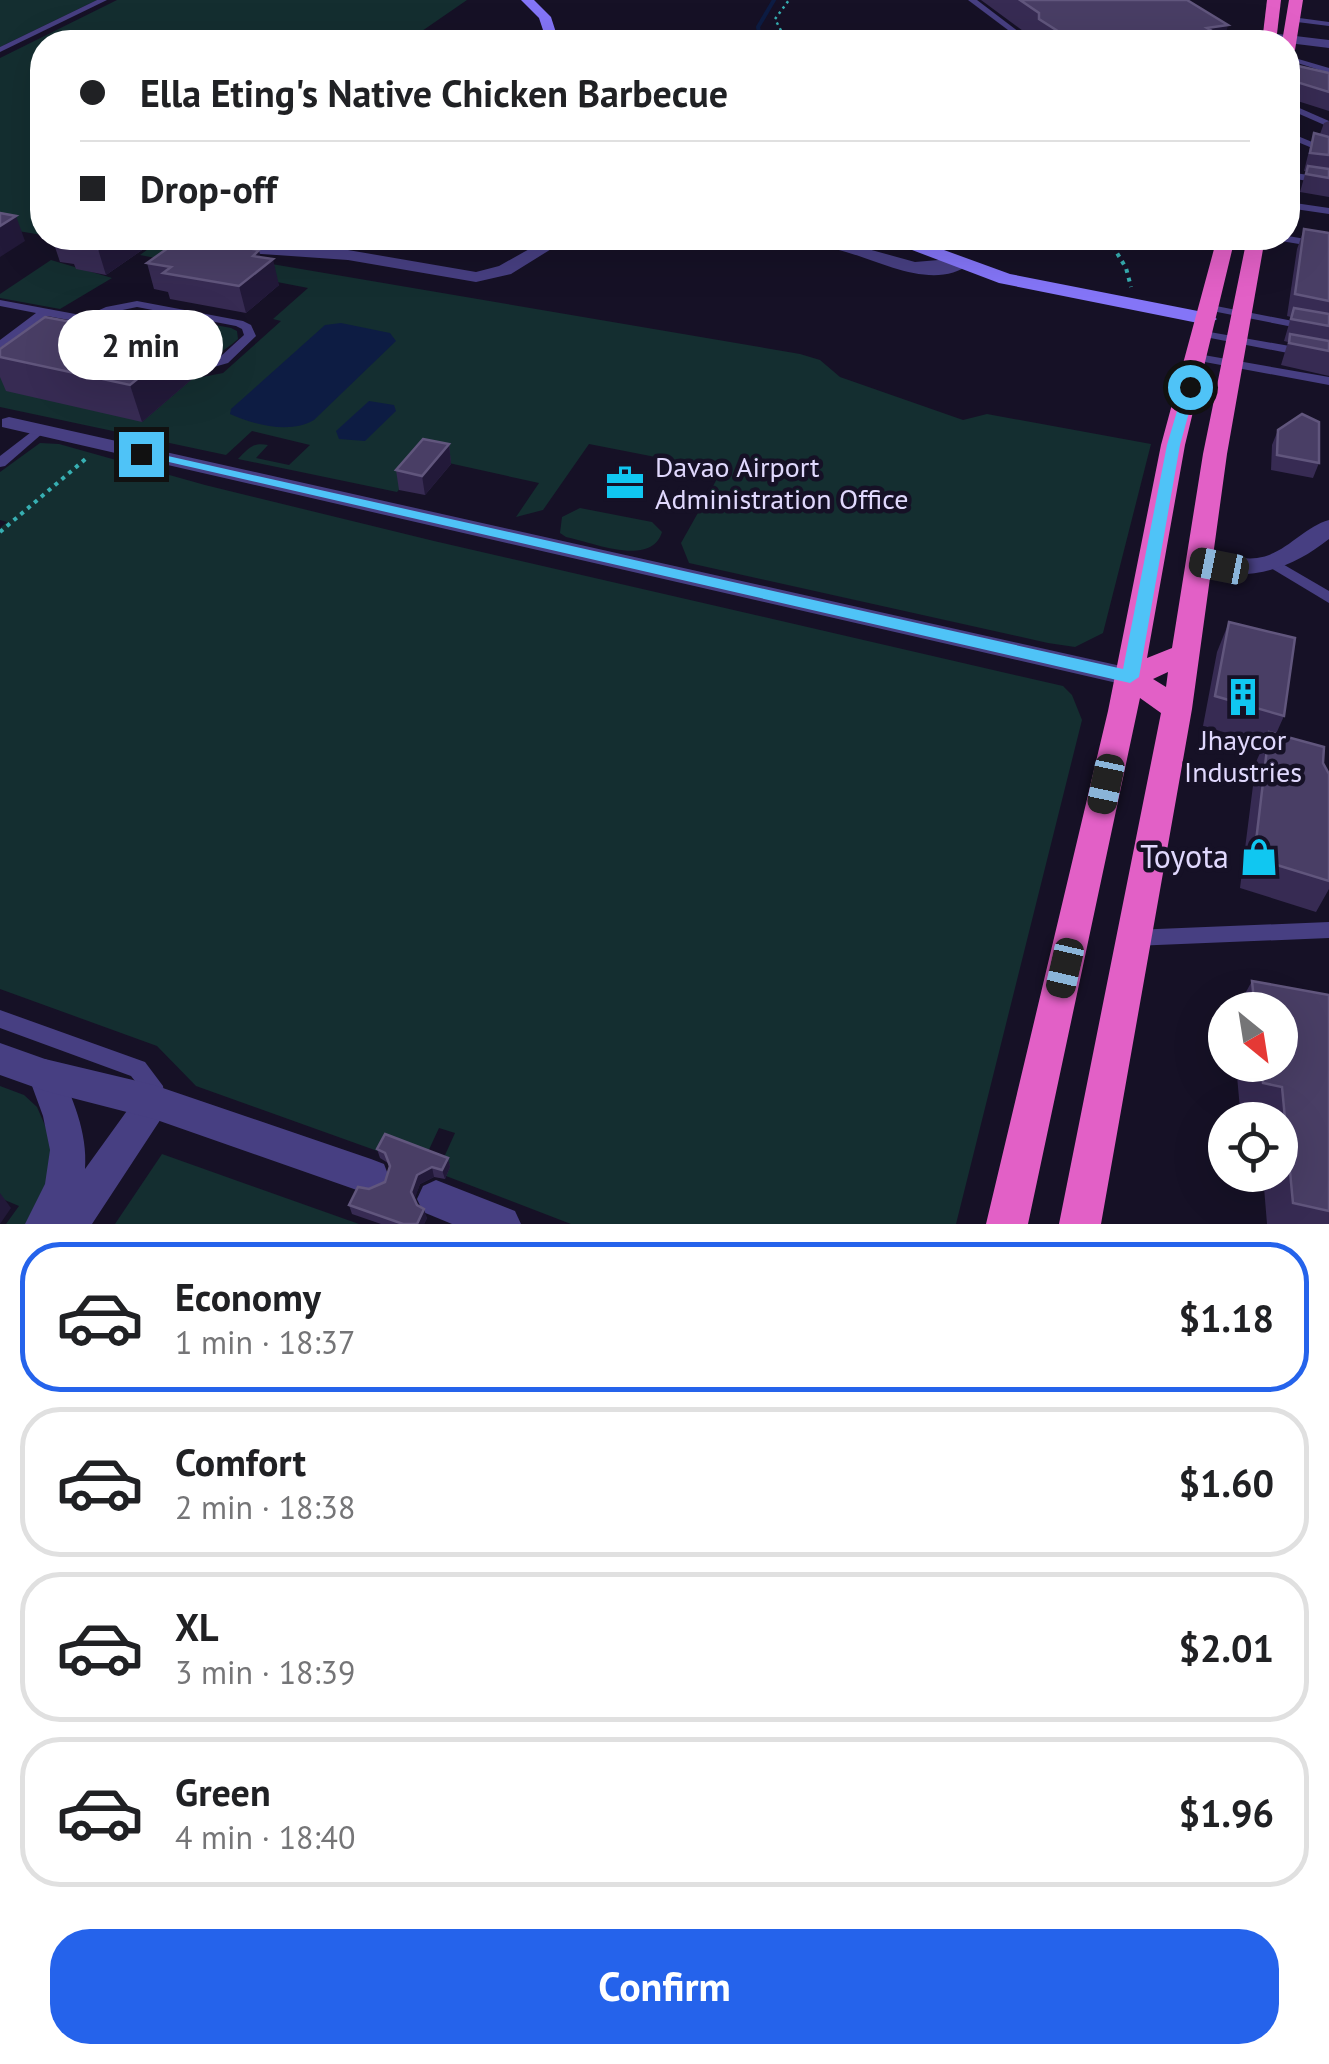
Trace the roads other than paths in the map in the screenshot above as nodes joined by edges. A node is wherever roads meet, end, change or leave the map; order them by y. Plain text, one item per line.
1 (103, 0) edge
2 (527, 0) edge
3 (972, 0) edge
4 (1274, 0) edge
5 (1296, 0) edge
6 (1292, 19) junction
7 (1329, 24) edge
8 (41, 30) edge
9 (549, 30) edge
10 (1012, 30) edge
11 (1270, 30) edge
12 (1291, 30) edge
13 (30, 35) edge
14 (1329, 44) edge
15 (1300, 48) edge
16 (0, 50) edge
17 (1300, 55) edge
18 (1329, 70) edge
19 (1300, 111) edge
20 (1329, 124) edge
21 (1300, 140) edge
22 (1329, 152) edge
23 (1300, 177) edge
24 (1329, 182) edge
25 (1300, 207) edge
26 (1329, 212) edge
27 (1300, 241) edge
28 (1329, 246) edge
29 (277, 250) edge
30 (540, 250) edge
31 (854, 250) edge
32 (928, 250) edge
33 (1223, 250) edge
34 (1254, 250) edge
35 (962, 263) junction
36 (1220, 266) junction
37 (1250, 271) junction
38 (0, 304) edge
39 (46, 312) junction
40 (1242, 314) junction
41 (87, 320) junction
42 (1208, 320) junction
43 (1329, 330) edge
44 (1237, 340) junction
45 (0, 345) edge
46 (1329, 357) edge
47 (1198, 358) junction
48 (1232, 364) junction
49 (1329, 381) edge
50 (5, 422) edge
51 (39, 430) junction
52 (1174, 445) junction
53 (1216, 454) junction
54 (0, 463) edge
55 (1329, 526) edge
56 (1198, 562) junction
57 (1274, 564) junction
58 (1329, 598) edge
59 (1184, 654) junction
60 (1130, 677) junction
61 (1177, 709) junction
62 (1329, 930) edge
63 (1132, 938) junction
64 (0, 1020) edge
65 (0, 1058) edge
66 (45, 1074) junction
67 (154, 1102) junction
68 (371, 1177) dead end
69 (436, 1199) dead end
70 (44, 1224) edge
71 (69, 1224) edge
72 (502, 1224) edge
73 (1008, 1224) edge
74 (1080, 1224) edge

1 - 8 lane
2 - 9 main road
3 - 10 lane
4 - 11 highway
5 - 6 highway
6 - 7 lane
6 - 12 highway
13 - 16 lane
14 - 15 street
17 - 18 lane
19 - 20 lane
21 - 22 lane
23 - 24 lane
25 - 26 lane
27 - 28 lane
29 - 30 street
31 - 35 street
32 - 35 main road
33 - 36 highway
34 - 37 highway
35 - 42 main road
36 - 37 highway
36 - 42 highway
37 - 40 highway
38 - 39 lane
39 - 41 lane
39 - 45 lane
40 - 42 lane
40 - 43 lane
40 - 44 highway
41 - 41 lane
42 - 44 lane
42 - 47 highway
44 - 46 lane
44 - 48 highway
47 - 48 lane
47 - 52 highway
48 - 49 lane
48 - 53 highway
50 - 51 street
51 - 54 lane
51 - 60 street
52 - 53 highway
52 - 60 highway
53 - 56 highway
55 - 57 street
56 - 57 street
56 - 59 highway
57 - 58 lane
59 - 60 highway
59 - 61 highway
60 - 61 highway
60 - 73 highway
61 - 63 highway
62 - 63 lane
63 - 74 highway
64 - 67 lane
65 - 66 street
66 - 67 street
66 - 70 street
67 - 68 street
67 - 71 street
69 - 72 street

